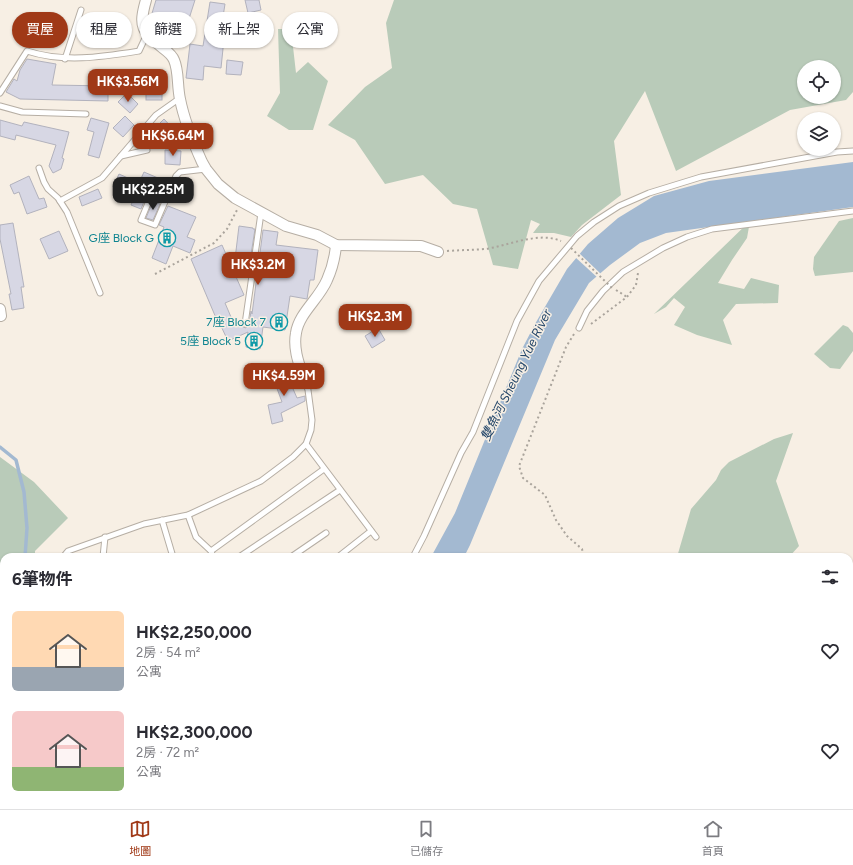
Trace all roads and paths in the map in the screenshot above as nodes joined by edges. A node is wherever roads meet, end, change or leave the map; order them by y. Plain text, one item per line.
1 (146, 0) edge
2 (81, 10) dead end
3 (142, 12) edge
4 (140, 47) edge
5 (163, 48) edge
6 (65, 59) junction
7 (0, 93) edge
8 (180, 98) junction
9 (0, 106) edge
10 (86, 114) dead end
11 (147, 150) dead end
12 (853, 151) edge
13 (121, 156) junction
14 (39, 168) dead end
15 (206, 169) junction
16 (152, 196) dead end
17 (60, 201) junction
18 (240, 202) junction
19 (853, 211) edge
20 (261, 213) junction
21 (336, 245) junction
22 (570, 247) junction
23 (438, 252) joint
24 (641, 269) dead end
25 (155, 274) dead end
26 (100, 293) dead end
27 (627, 297) junction
28 (245, 324) dead end
29 (579, 328) junction
30 (304, 379) joint
31 (306, 444) junction
32 (324, 469) junction
33 (340, 490) junction
34 (188, 515) junction
35 (162, 520) junction
36 (371, 531) junction
37 (326, 533) dead end
38 (105, 537) junction
39 (376, 537) dead end
40 (211, 551) joint
41 (66, 553) edge
42 (103, 553) edge
43 (172, 553) edge
44 (246, 553) edge
45 (297, 553) edge
46 (343, 553) edge
47 (415, 553) edge
48 (583, 553) edge

1 - 3 street
2 - 6 lane
4 - 6 lane
5 - 8 street
6 - 7 lane
8 - 13 lane
8 - 15 street
9 - 10 lane
11 - 13 lane
12 - 22 lane
13 - 17 lane
14 - 17 lane
15 - 16 lane
15 - 18 street
17 - 26 lane
18 - 20 street
18 - 25 path
19 - 29 lane
20 - 21 street
20 - 28 lane
21 - 23 street
21 - 30 street
22 - 23 path
22 - 27 path, bridge
22 - 47 lane
24 - 27 path
27 - 29 path
29 - 48 path
30 - 31 lane
31 - 32 lane
31 - 34 lane
32 - 33 lane
32 - 40 lane
33 - 36 lane
33 - 44 lane
34 - 35 lane
34 - 40 lane
35 - 38 lane
35 - 43 lane
36 - 39 lane
36 - 46 lane
37 - 45 lane
38 - 41 lane
38 - 42 lane

